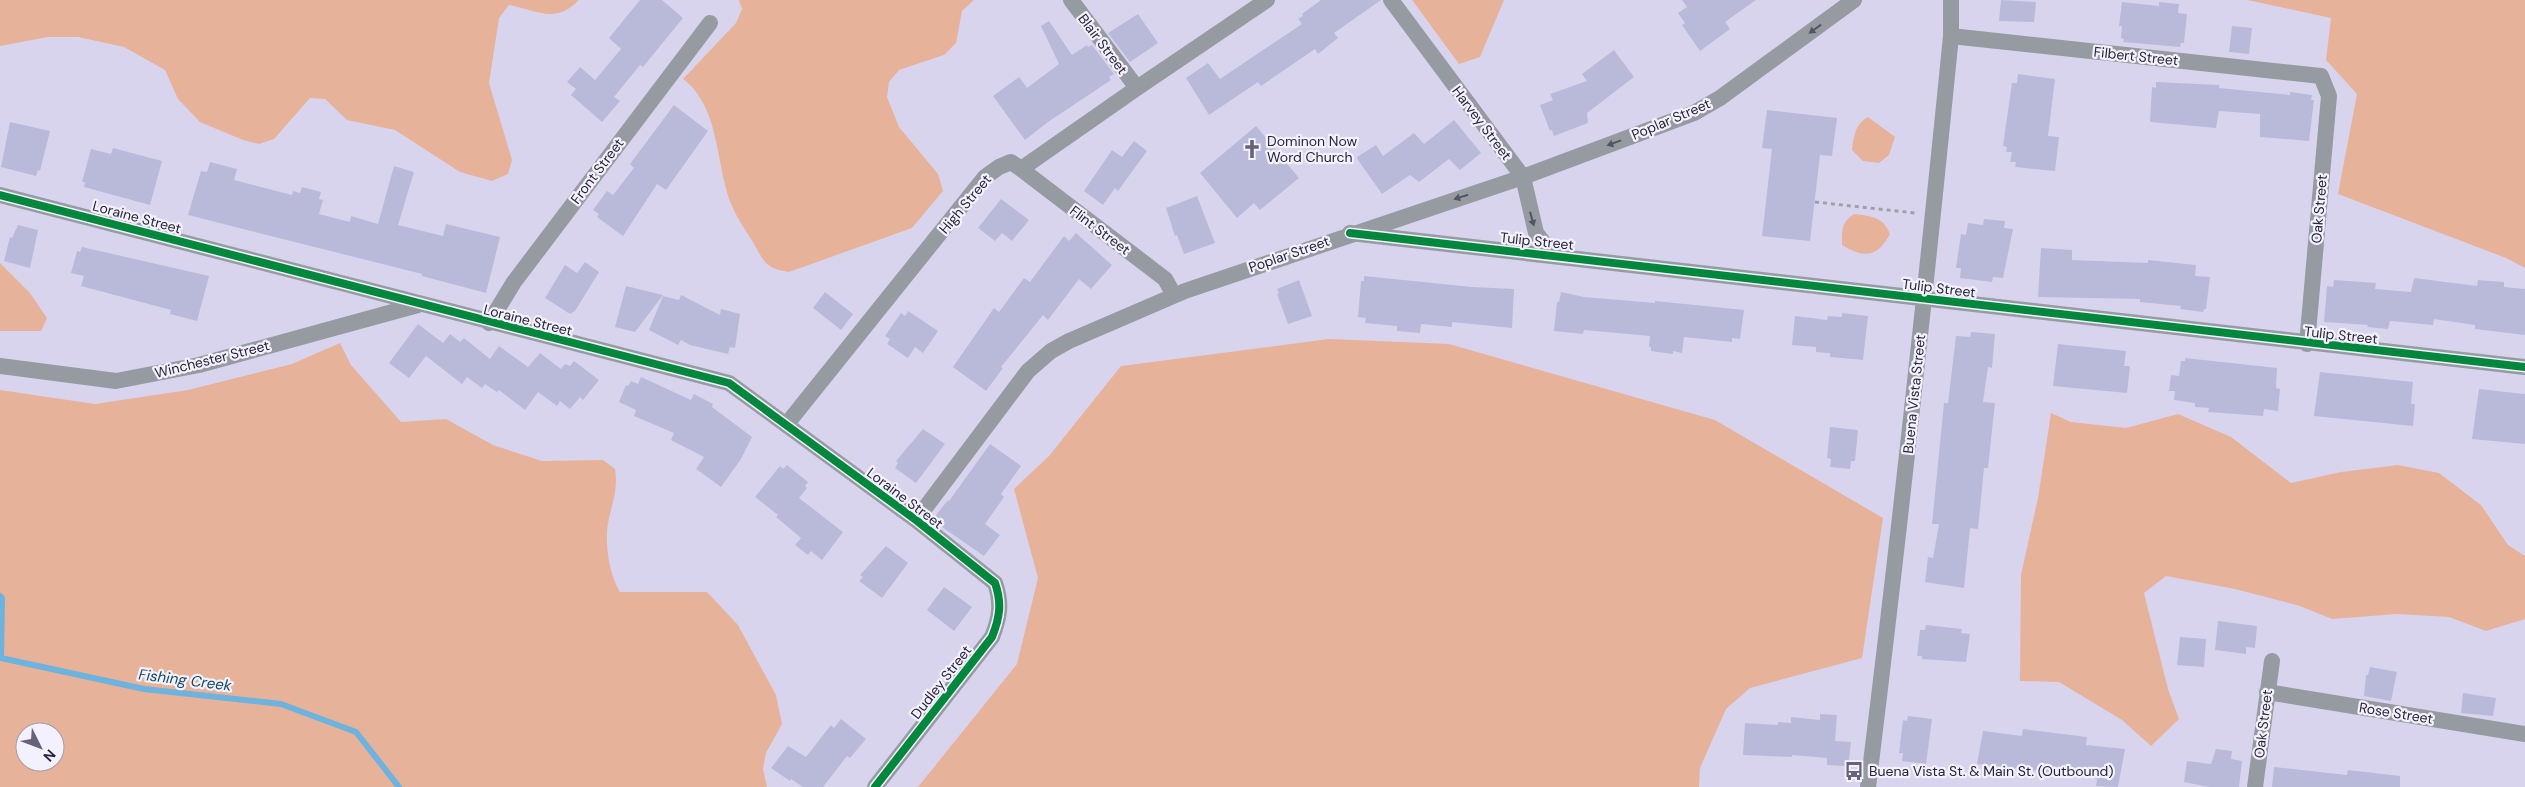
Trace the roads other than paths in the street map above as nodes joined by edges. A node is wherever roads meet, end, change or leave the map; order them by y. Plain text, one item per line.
1 (1071, 0) edge
2 (1267, 0) edge
3 (1391, 0) edge
4 (1951, 0) edge
5 (1848, 2) edge
6 (710, 23) dead end
7 (1951, 36) junction
8 (2321, 76) joint
9 (1136, 88) junction
10 (1021, 169) junction
11 (1523, 177) junction
12 (0, 195) edge
13 (1350, 233) junction
14 (1552, 256) junction
15 (1174, 295) junction
16 (1924, 299) junction
17 (420, 305) junction
18 (489, 323) junction
19 (2307, 344) junction
20 (0, 366) edge
21 (2525, 367) edge
22 (786, 425) junction
23 (916, 520) junction
24 (995, 583) joint
25 (2272, 661) dead end
26 (2267, 692) junction
27 (2525, 734) edge
28 (875, 787) edge
29 (1868, 787) edge
30 (2255, 787) edge

1 - 9 street, Blair Street
2 - 9 street
3 - 11 street, Harvey Street
4 - 7 street, Buena Vista Street
5 -> 11 street, Poplar Street
6 - 18 street, Front Street
7 - 8 street, Filbert Street
7 - 16 street, Buena Vista Street
8 - 19 street, Oak Street
9 - 10 street
10 - 15 street, Flint Street
10 - 22 street, High Street
11 -> 13 street, Poplar Street
11 -> 14 street, Harvey Street
12 - 17 street, Loraine Street
13 - 14 street, Tulip Street
13 - 15 street, Poplar Street
14 - 16 street, Tulip Street
15 - 23 street, Poplar Street
16 - 19 street, Tulip Street
16 - 29 street, Buena Vista Street
17 - 18 street, Loraine Street
17 - 20 street, Winchester Street
18 - 22 street, Loraine Street
19 - 21 street, Tulip Street
22 - 23 street, Loraine Street
23 - 24 street, Loraine Street
24 - 28 street, Dudley Street
25 - 26 street, Oak Street
26 - 27 street, Rose Street
26 - 30 street, Oak Street

